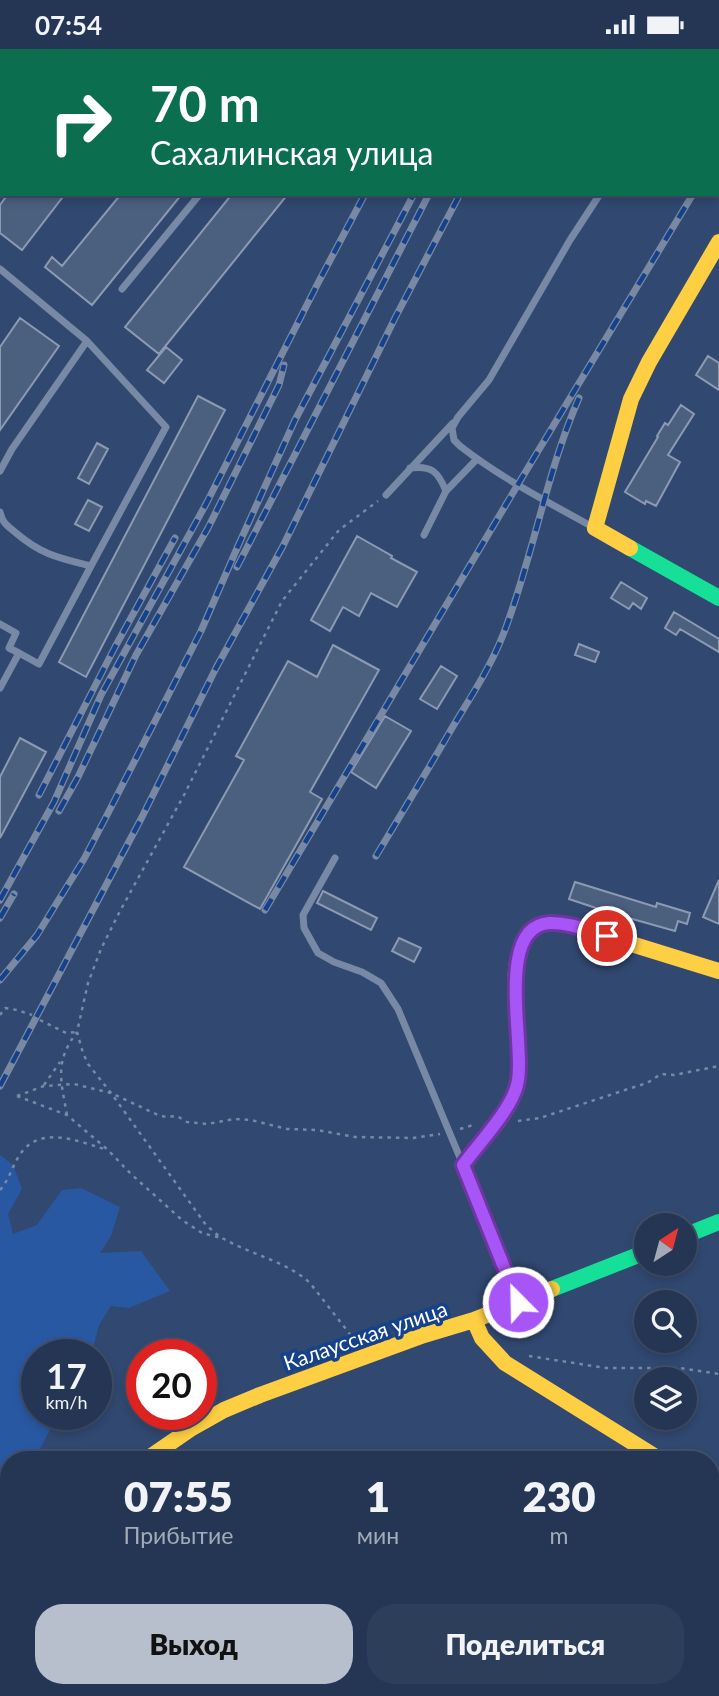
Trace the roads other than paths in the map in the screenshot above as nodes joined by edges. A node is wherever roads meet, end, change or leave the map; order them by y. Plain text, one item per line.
1 (198, 196) edge
2 (599, 196) edge
3 (719, 242) edge
4 (0, 269) edge
5 (122, 289) dead end
6 (87, 341) junction
7 (458, 417) junction
8 (477, 459) junction
9 (409, 468) junction
10 (0, 471) edge
11 (446, 491) junction
12 (386, 495) road end
13 (0, 512) edge
14 (595, 528) junction
15 (424, 535) dead end
16 (92, 566) junction
17 (719, 598) edge
18 (0, 624) edge
19 (19, 653) junction
20 (0, 688) edge
21 (335, 858) dead end
22 (719, 971) edge
23 (463, 1165) junction
24 (719, 1222) edge
25 (697, 1231) edge
26 (634, 1257) edge
27 (518, 1302) junction
28 (474, 1320) junction
29 (159, 1451) edge
30 (646, 1451) edge

1 - 5 lane
2 - 7 lane
3 - 14 street
4 - 6 lane
6 - 10 lane
6 - 16 lane
7 - 8 lane
7 - 9 lane
8 - 11 lane
8 - 14 lane
9 - 11 lane
9 - 12 lane
11 - 15 lane
13 - 16 lane
14 - 17 street
16 - 19 lane
18 - 19 lane
19 - 20 lane
21 - 23 lane
22 - 23 street
23 - 27 lane
24 - 25 street
26 - 27 street, Калаусская улица
27 - 28 street, Калаусская улица
28 - 29 street, Калаусская улица
28 - 30 street

